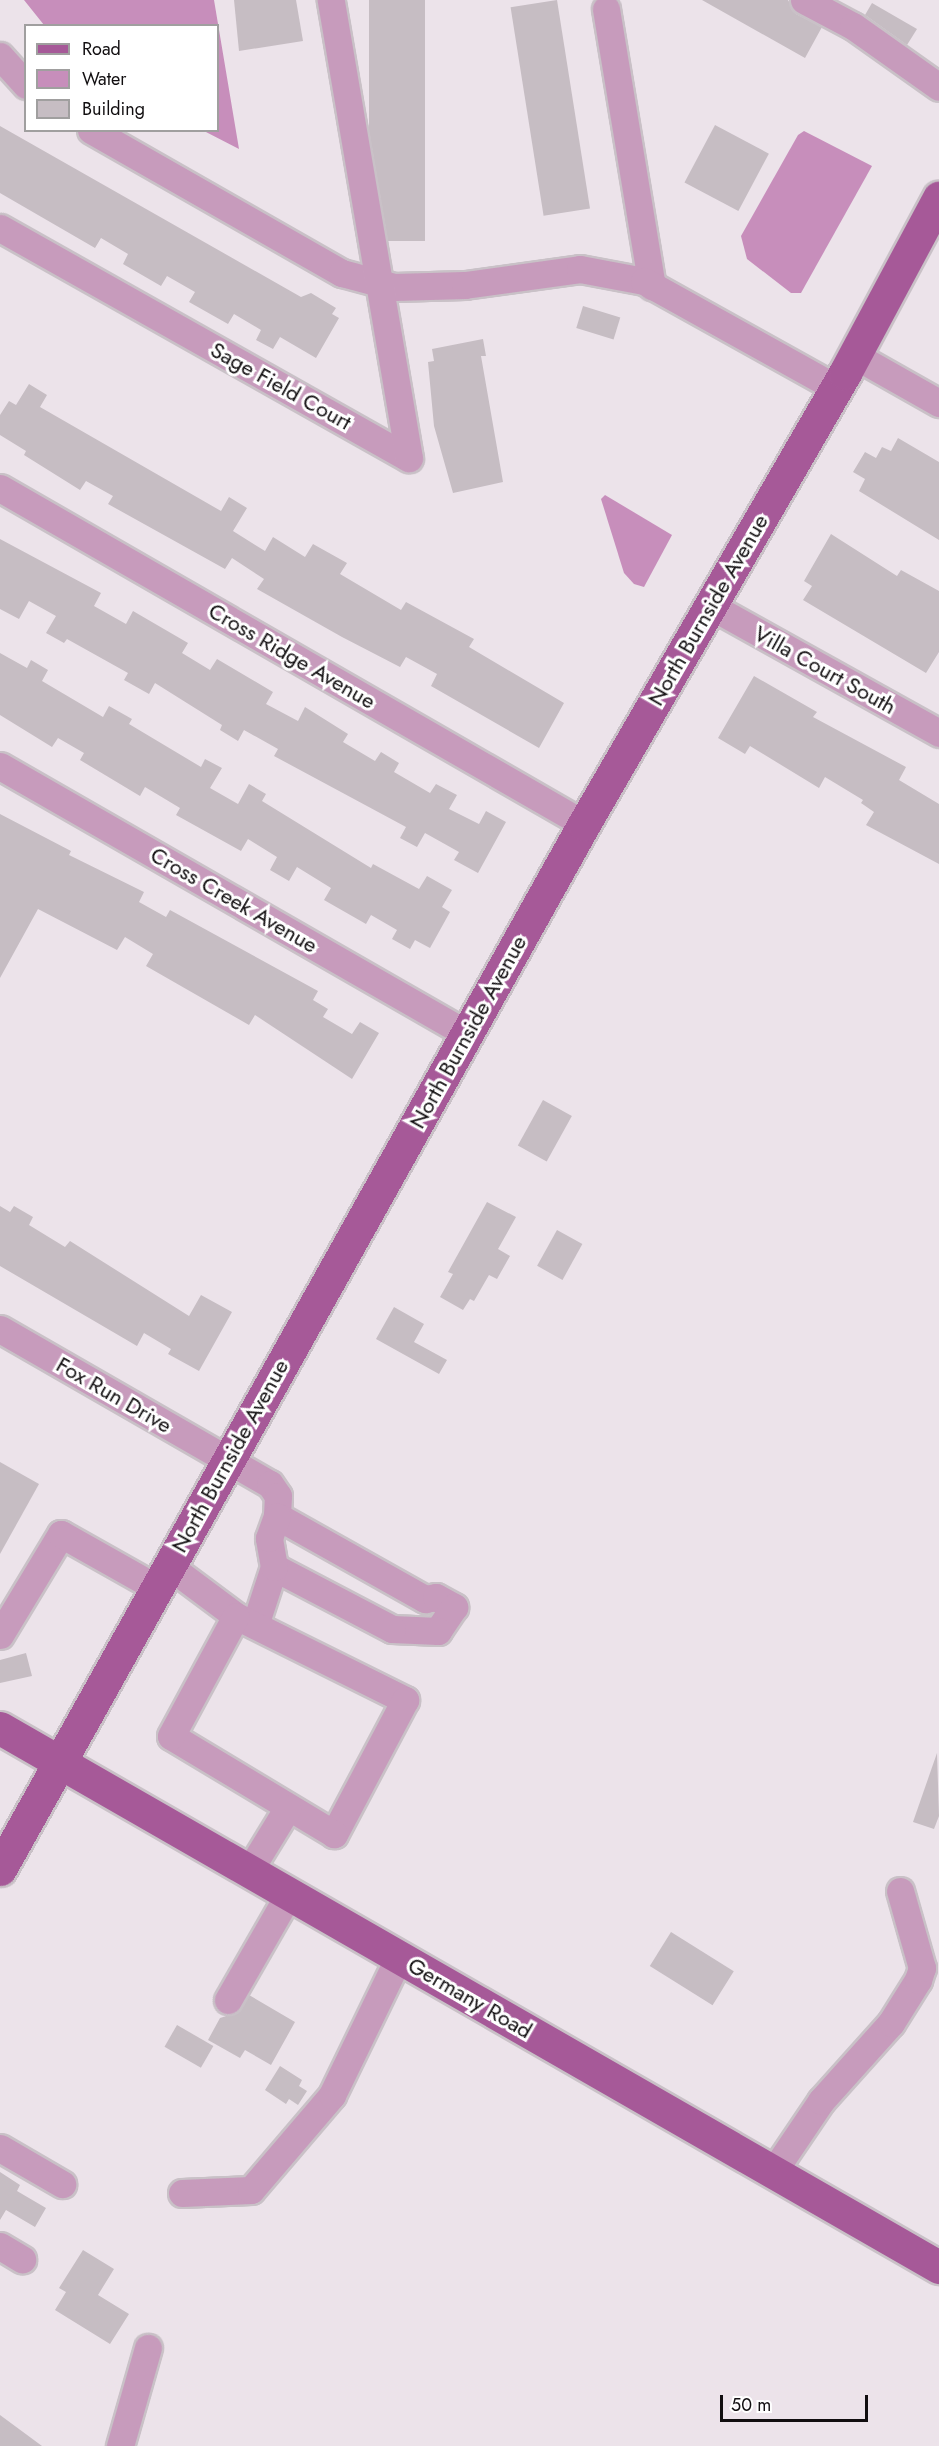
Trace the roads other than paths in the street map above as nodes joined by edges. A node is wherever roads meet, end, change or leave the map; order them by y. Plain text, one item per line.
1 (331, 0) edge
2 (804, 0) edge
3 (606, 9) dead end
4 (0, 56) edge
5 (24, 83) edge
6 (939, 87) edge
7 (94, 132) edge
8 (939, 198) edge
9 (0, 228) edge
10 (379, 284) junction
11 (652, 286) junction
12 (854, 355) junction
13 (836, 388) junction
14 (939, 403) edge
15 (0, 488) edge
16 (711, 606) junction
17 (939, 734) edge
18 (0, 766) edge
19 (584, 824) junction
20 (467, 1034) junction
21 (0, 1329) edge
22 (228, 1460) junction
23 (277, 1516) junction
24 (274, 1567) junction
25 (163, 1577) junction
26 (246, 1621) junction
27 (0, 1635) edge
28 (0, 1728) edge
29 (60, 1763) junction
30 (287, 1809) junction
31 (0, 1869) edge
32 (249, 1871) junction
33 (900, 1891) dead end
34 (289, 1894) junction
35 (399, 1957) junction
36 (228, 2000) dead end
37 (0, 2148) edge
38 (773, 2172) junction
39 (62, 2184) dead end
40 (182, 2193) dead end
41 (939, 2267) edge
42 (148, 2348) dead end
43 (120, 2446) edge

1 - 10 street, Sage Field Court
2 - 6 street
3 - 11 street
4 - 5 street
7 - 10 street
8 - 12 main road, North Burnside Avenue
9 - 10 street, Sage Field Court
10 - 11 street
11 - 13 street
12 - 13 main road, North Burnside Avenue
12 - 14 street
13 - 16 main road, North Burnside Avenue
15 - 19 street, Cross Ridge Avenue
16 - 17 street, Villa Court South
16 - 19 main road, North Burnside Avenue
18 - 20 street, Cross Creek Avenue
19 - 20 main road, North Burnside Avenue
20 - 22 main road, North Burnside Avenue
21 - 22 street, Fox Run Drive
22 - 23 street, Fox Run Drive
22 - 25 main road, North Burnside Avenue
23 - 24 street
23 - 24 street
24 - 26 street
25 - 26 street
25 - 27 street
25 - 29 main road, North Burnside Avenue
26 - 30 street
26 - 30 street
28 - 29 main road, Germany Road
29 - 31 main road, North Burnside Avenue
29 - 32 main road, Germany Road
30 - 32 street
32 - 34 main road, Germany Road
33 - 38 street
34 - 35 main road, Germany Road
34 - 36 street
35 - 38 main road, Germany Road
35 - 40 street
37 - 39 street
38 - 41 main road, Germany Road
42 - 43 street

